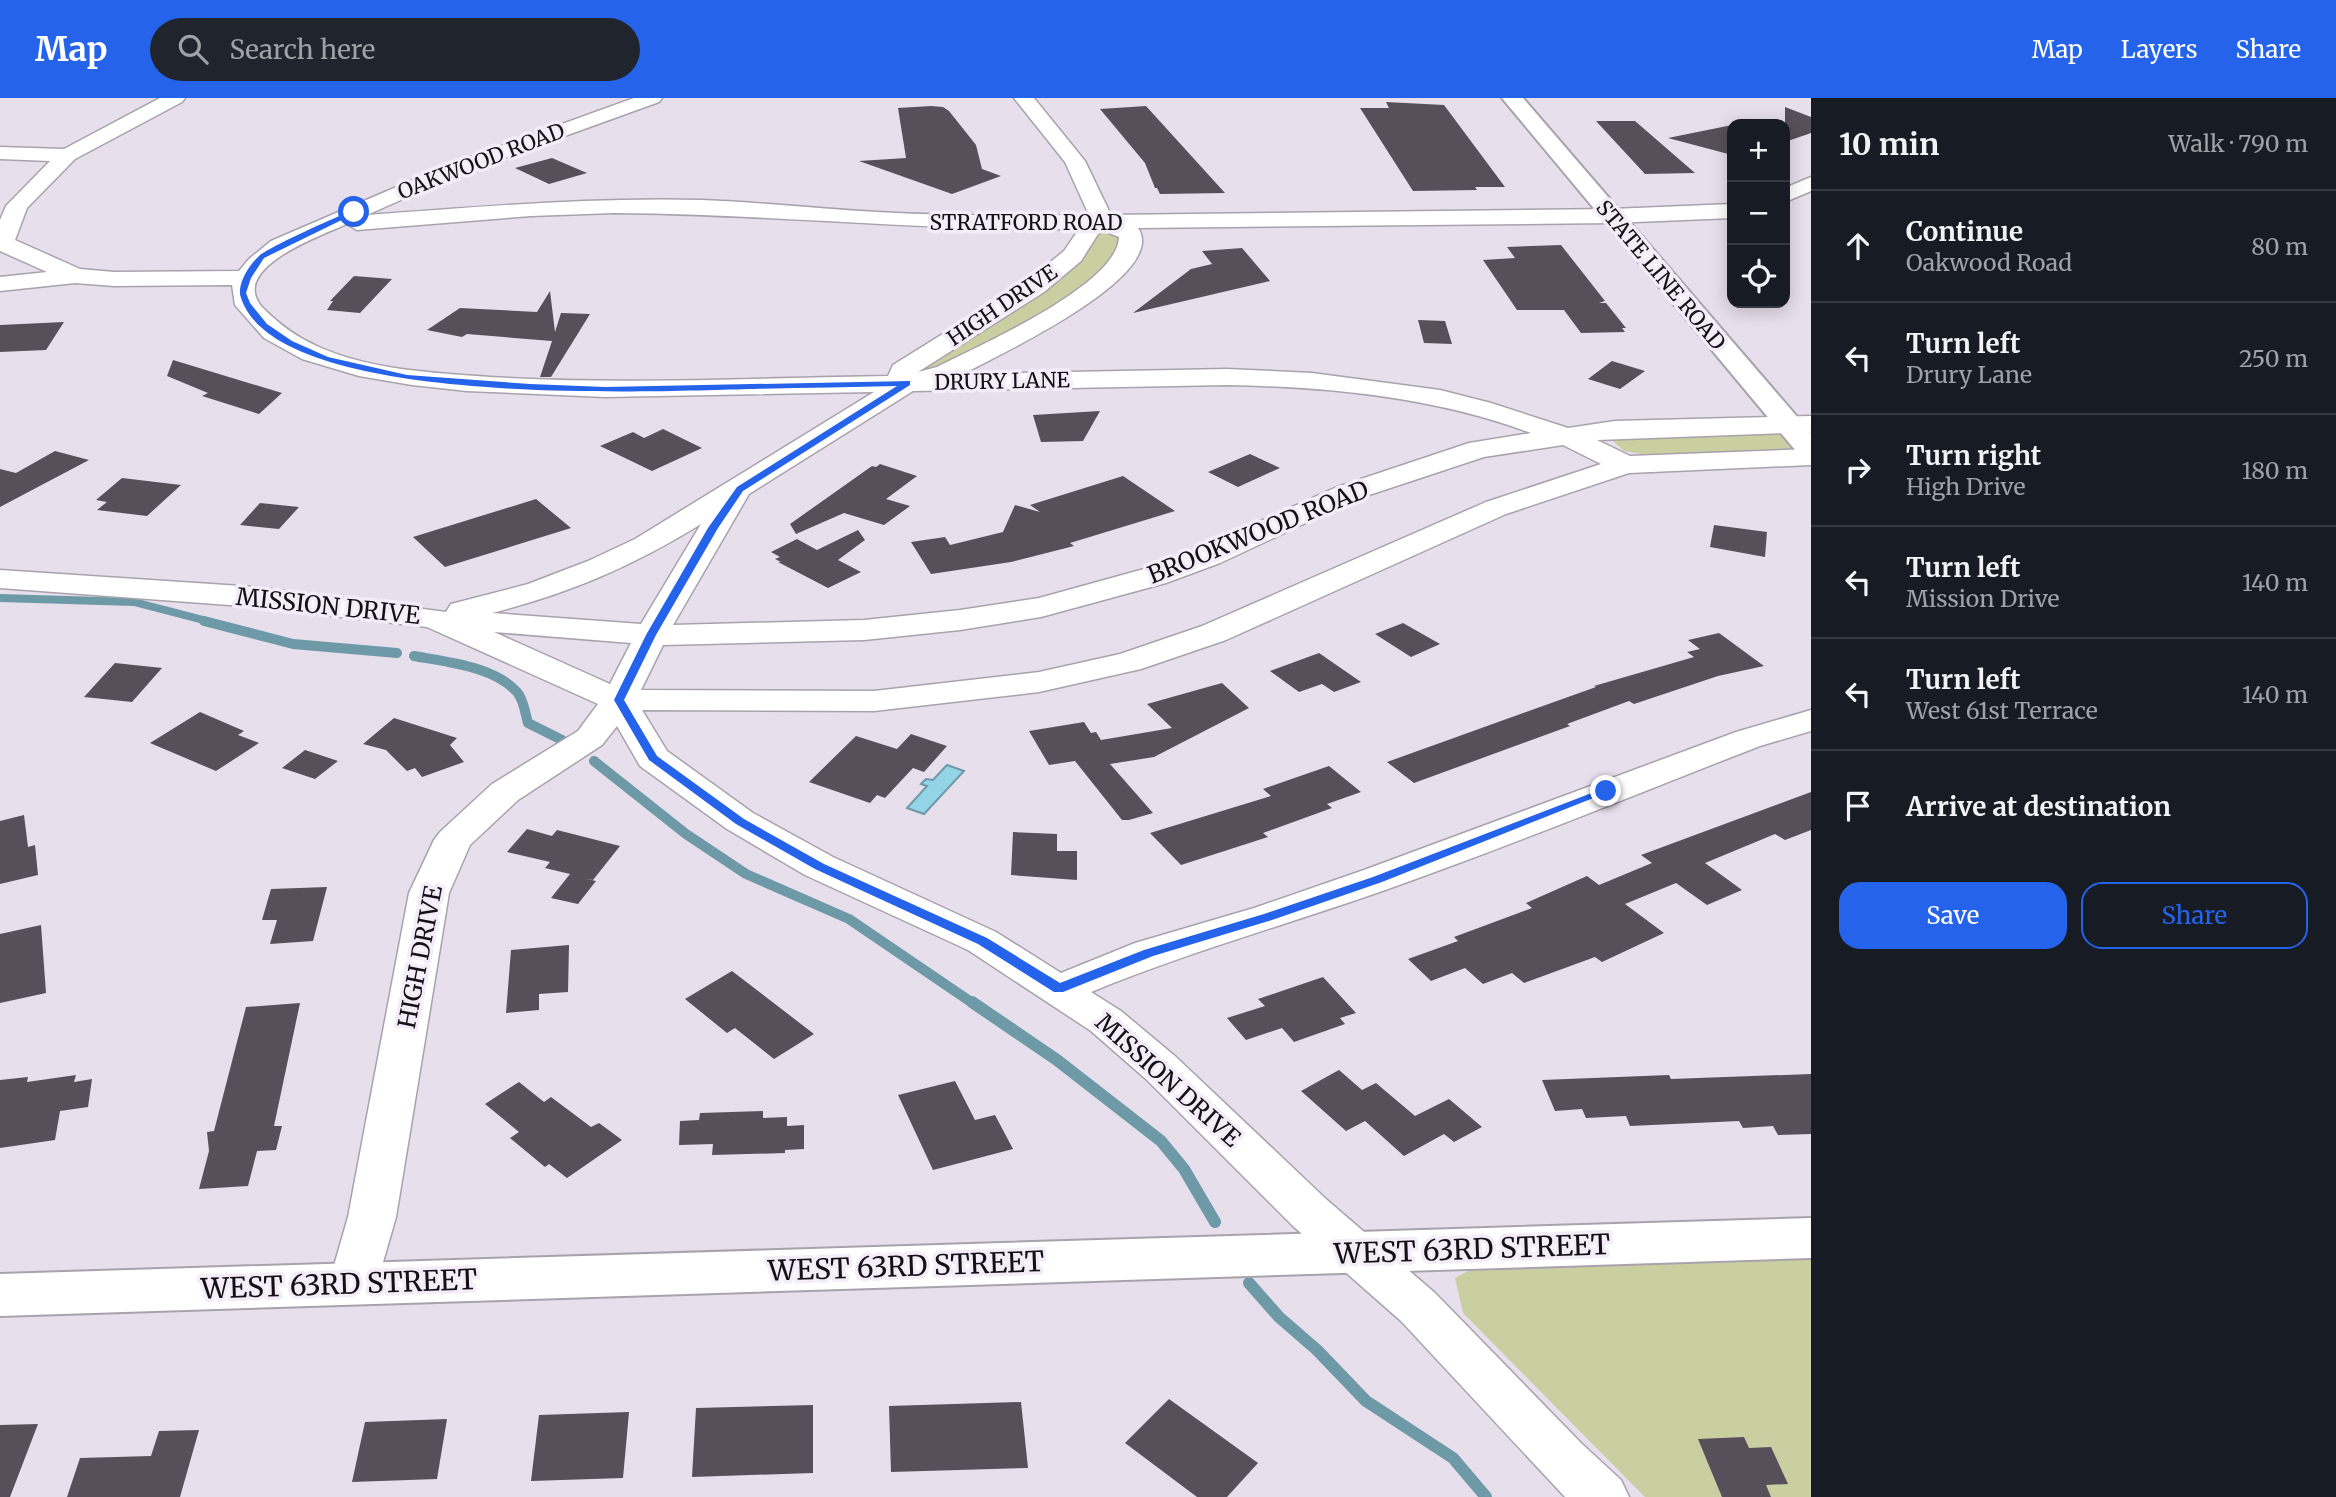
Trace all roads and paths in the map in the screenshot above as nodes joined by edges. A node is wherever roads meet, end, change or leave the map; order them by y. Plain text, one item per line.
1 (175, 98) edge
2 (652, 98) edge
3 (1024, 98) edge
4 (1512, 98) edge
5 (0, 153) edge
6 (68, 155) junction
7 (1811, 183) edge
8 (1790, 194) edge
9 (374, 203) junction
10 (1727, 211) edge
11 (1612, 216) junction
12 (400, 218) junction
13 (1104, 223) junction
14 (321, 227) junction
15 (1, 243) edge
16 (75, 276) junction
17 (247, 278) junction
18 (0, 284) edge
19 (907, 383) junction
20 (1799, 424) edge
21 (1562, 435) junction
22 (1811, 451) edge
23 (1811, 457) edge
24 (1626, 465) junction
25 (740, 489) junction
26 (0, 579) edge
27 (433, 618) junction
28 (651, 635) junction
29 (619, 700) junction
30 (1811, 720) edge
31 (1059, 989) junction
32 (1811, 1238) edge
33 (1357, 1252) junction
34 (354, 1283) junction
35 (0, 1294) edge
36 (1602, 1497) edge

1 - 6 street
2 - 9 street, OAKWOOD ROAD
3 - 13 street
4 - 11 main road, STATE LINE ROAD
5 - 6 street
6 - 15 street
7 - 8 street
9 - 12 street
9 - 14 street, OAKWOOD ROAD
10 - 11 street, STRATFORD ROAD
11 - 13 street, STRATFORD ROAD
11 - 20 main road, STATE LINE ROAD
12 - 13 street, STRATFORD ROAD
12 - 14 street, STRATFORD ROAD
13 - 19 street, HIGH DRIVE
13 - 19 street, HIGH DRIVE
14 - 17 street, OAKWOOD ROAD
15 - 16 street
16 - 17 street
16 - 18 street
17 - 19 street, DRURY LANE
19 - 21 street, DRURY LANE
19 - 25 street, HIGH DRIVE
20 - 21 street, BROOKWOOD ROAD
20 - 22 main road, STATE LINE ROAD
21 - 24 street, DRURY LANE
21 - 28 street, BROOKWOOD ROAD
23 - 24 street
24 - 29 street
25 - 27 street, HIGH DRIVE
25 - 28 street, HIGH DRIVE
26 - 27 street, MISSION DRIVE
27 - 28 street, BROOKWOOD ROAD
27 - 29 street, MISSION DRIVE
28 - 29 street, HIGH DRIVE
29 - 31 street, MISSION DRIVE
29 - 34 street, HIGH DRIVE
30 - 31 street
31 - 33 street, MISSION DRIVE
32 - 33 main road, WEST 63RD STREET
33 - 34 main road, WEST 63RD STREET
33 - 36 street, MISSION DRIVE
34 - 35 main road, WEST 63RD STREET

